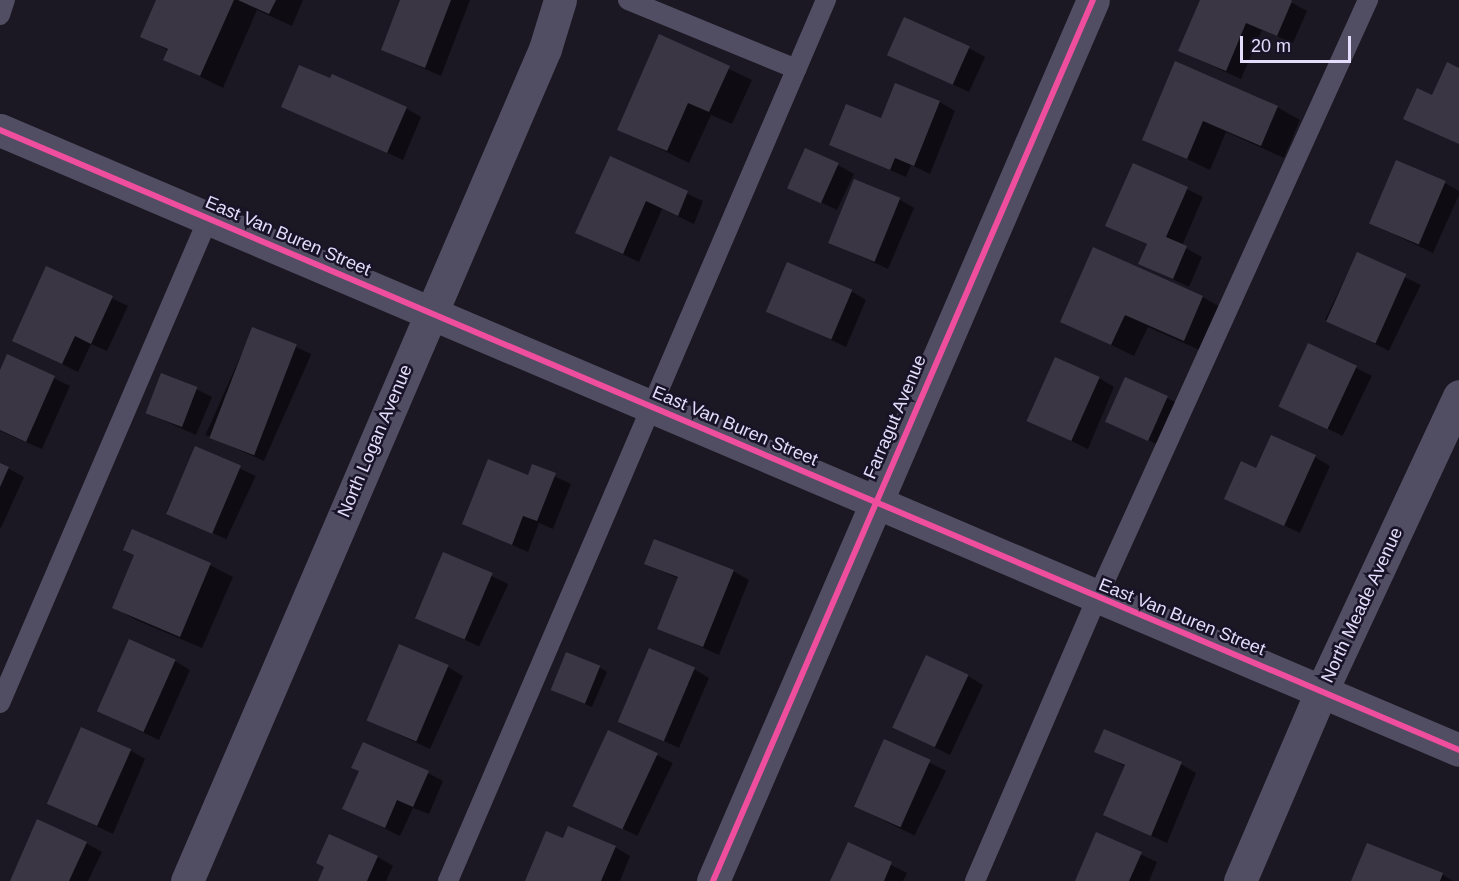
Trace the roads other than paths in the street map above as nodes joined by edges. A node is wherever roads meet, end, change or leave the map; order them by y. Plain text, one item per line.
1 (5, 0) edge
2 (560, 0) edge
3 (628, 0) edge
4 (826, 0) edge
5 (1093, 0) edge
6 (1368, 0) edge
7 (0, 15) edge
8 (796, 69) junction
9 (0, 130) edge
10 (208, 219) junction
11 (431, 313) junction
12 (1459, 396) edge
13 (652, 408) junction
14 (875, 501) junction
15 (1097, 598) junction
16 (1322, 690) junction
17 (0, 703) edge
18 (1459, 750) edge
19 (187, 881) edge
20 (448, 881) edge
21 (713, 881) edge
22 (975, 881) edge
23 (1240, 881) edge

1 - 7 lane
2 - 11 street, North Logan Avenue
3 - 8 lane
4 - 8 lane
5 - 14 street, Farragut Avenue
6 - 15 lane
8 - 13 lane
9 - 10 street, East Van Buren Street
10 - 11 street, East Van Buren Street
10 - 17 lane
11 - 13 street, East Van Buren Street
11 - 19 street, North Logan Avenue
12 - 16 street, North Meade Avenue
13 - 14 street, East Van Buren Street
13 - 20 lane
14 - 15 street, East Van Buren Street
14 - 21 street, Farragut Avenue
15 - 16 street, East Van Buren Street
15 - 22 lane
16 - 18 street, East Van Buren Street
16 - 23 street, North Meade Avenue

